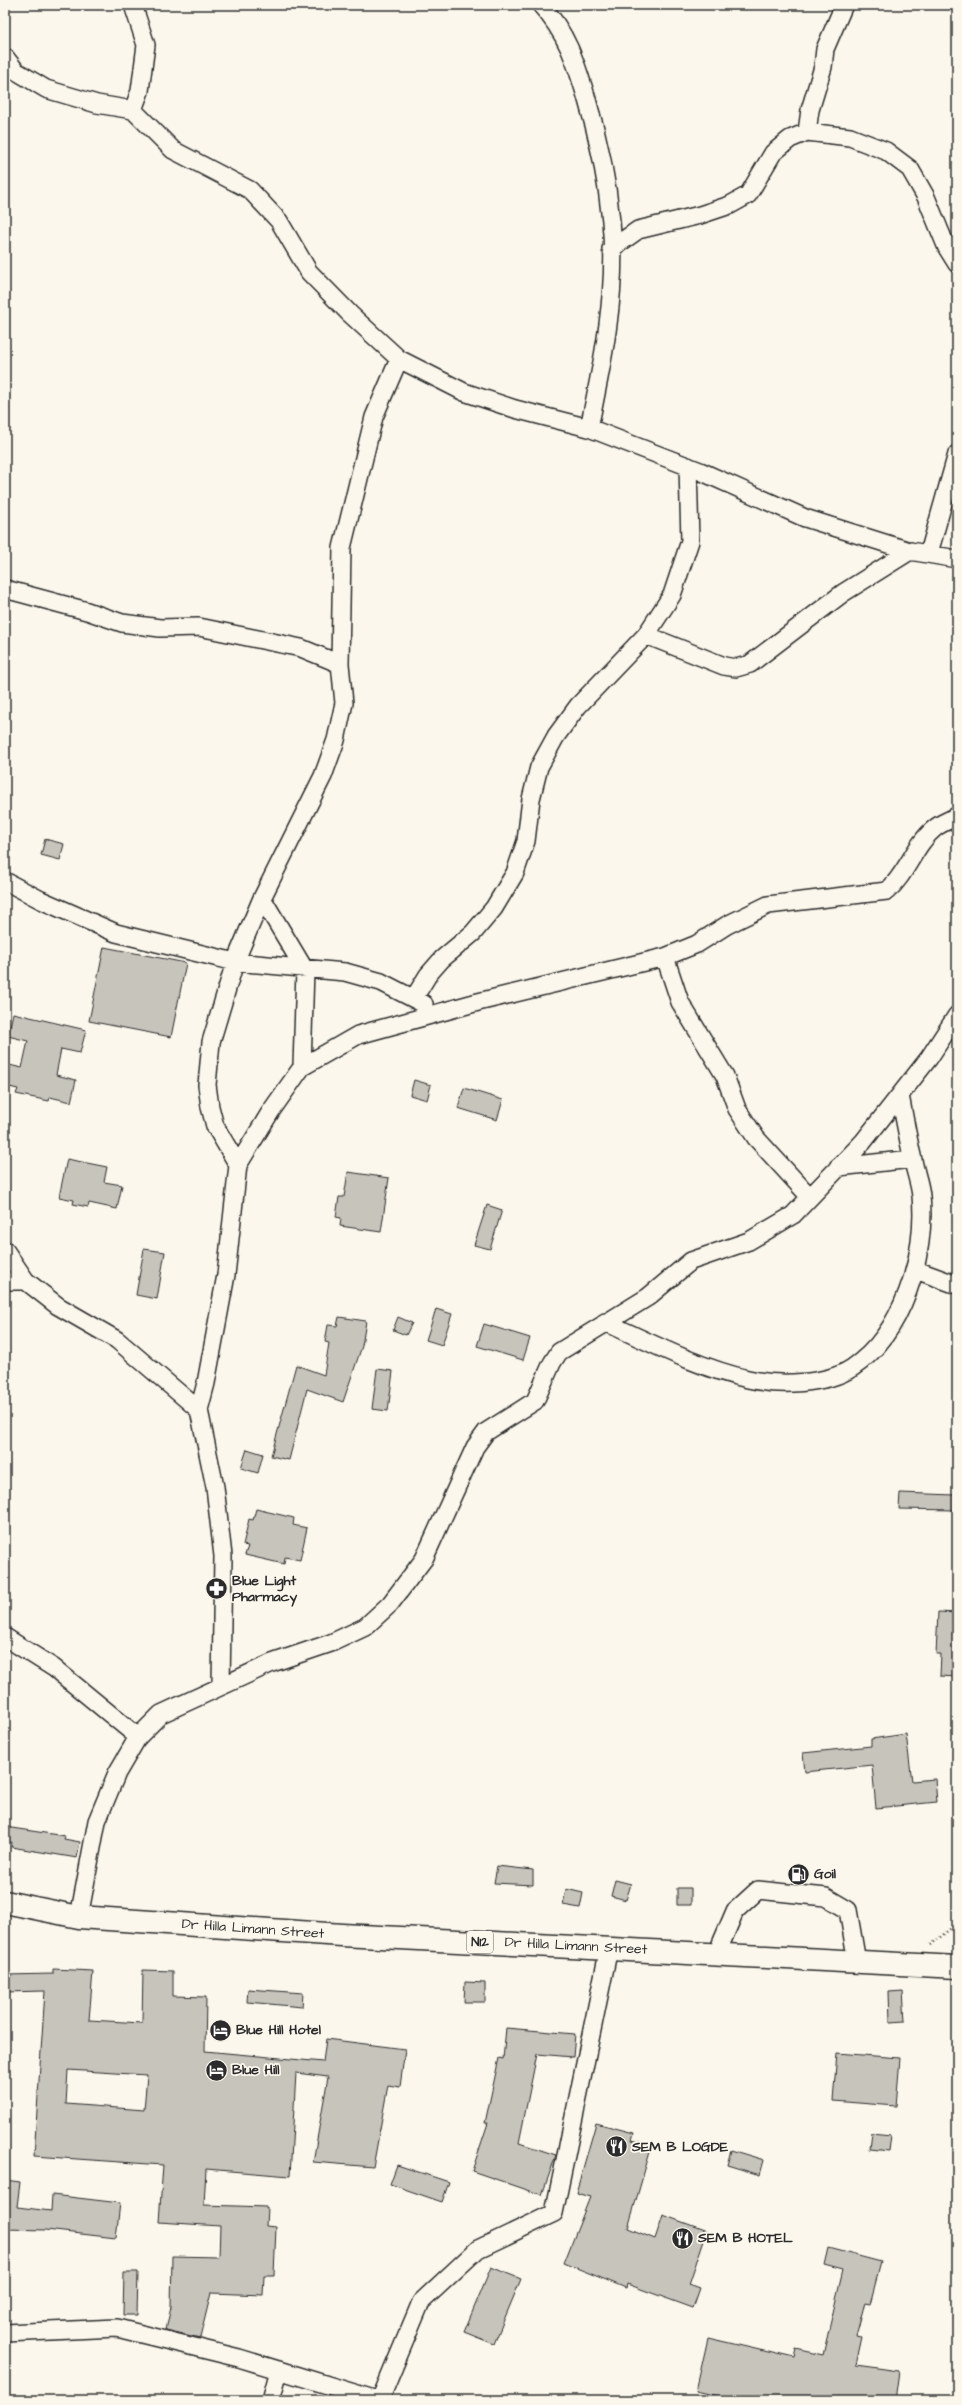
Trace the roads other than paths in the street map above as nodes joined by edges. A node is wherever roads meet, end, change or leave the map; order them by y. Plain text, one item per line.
1 (133, 5) edge
2 (540, 5) edge
3 (844, 5) edge
4 (5, 57) edge
5 (133, 110) junction
6 (808, 132) junction
7 (611, 249) junction
8 (957, 264) edge
9 (399, 359) junction
10 (589, 428) junction
11 (957, 454) edge
12 (688, 466) junction
13 (910, 550) junction
14 (929, 553) junction
15 (957, 559) edge
16 (5, 590) edge
17 (646, 635) junction
18 (340, 664) junction
19 (957, 816) edge
20 (5, 881) edge
21 (262, 898) junction
22 (665, 956) junction
23 (235, 962) junction
24 (305, 970) junction
25 (414, 998) junction
26 (438, 1012) junction
27 (957, 1015) edge
28 (302, 1067) junction
29 (900, 1095) junction
30 (912, 1159) junction
31 (238, 1165) junction
32 (838, 1167) junction
33 (810, 1197) junction
34 (5, 1250) edge
35 (916, 1270) junction
36 (5, 1281) edge
37 (26, 1281) junction
38 (957, 1285) edge
39 (605, 1322) junction
40 (199, 1410) junction
41 (5, 1637) edge
42 (221, 1685) junction
43 (138, 1736) junction
44 (5, 1902) edge
45 (79, 1917) junction
46 (609, 1948) junction
47 (717, 1953) junction
48 (857, 1962) junction
49 (957, 1967) edge
50 (5, 2333) edge
51 (279, 2370) junction
52 (271, 2400) edge
53 (378, 2400) edge

1 - 5 street
2 - 7 street
3 - 6 street
4 - 5 street
5 - 9 street
6 - 7 street
6 - 8 street
7 - 10 street
9 - 10 street
9 - 18 street
10 - 12 street
11 - 14 street
12 - 13 street
12 - 17 street
13 - 14 street
13 - 17 street
14 - 15 street
16 - 18 street
17 - 25 street
18 - 21 street
19 - 22 street
20 - 23 street
21 - 23 street
21 - 24 street
22 - 26 street
22 - 33 street
23 - 24 street
23 - 31 street
24 - 25 street
24 - 28 street
25 - 26 street
26 - 28 street
27 - 29 street
28 - 31 street
29 - 30 street
29 - 32 street
30 - 32 street
30 - 35 street
31 - 40 street
32 - 33 street
33 - 39 street
34 - 37 street
35 - 38 street
35 - 39 street
36 - 37 street
37 - 40 street
39 - 42 street
40 - 42 street
41 - 43 street
42 - 43 street
43 - 45 street
44 - 45 highway, Dr Hilla Limann Street / N12
45 - 46 highway, Dr Hilla Limann Street / N12
46 - 47 highway, Dr Hilla Limann Street / N12
46 - 53 street
47 - 48 highway, Dr Hilla Limann Street / N12
47 - 48 street
48 - 49 highway, Dr Hilla Limann Street / N12
50 - 51 street
51 - 52 street
51 - 53 street

